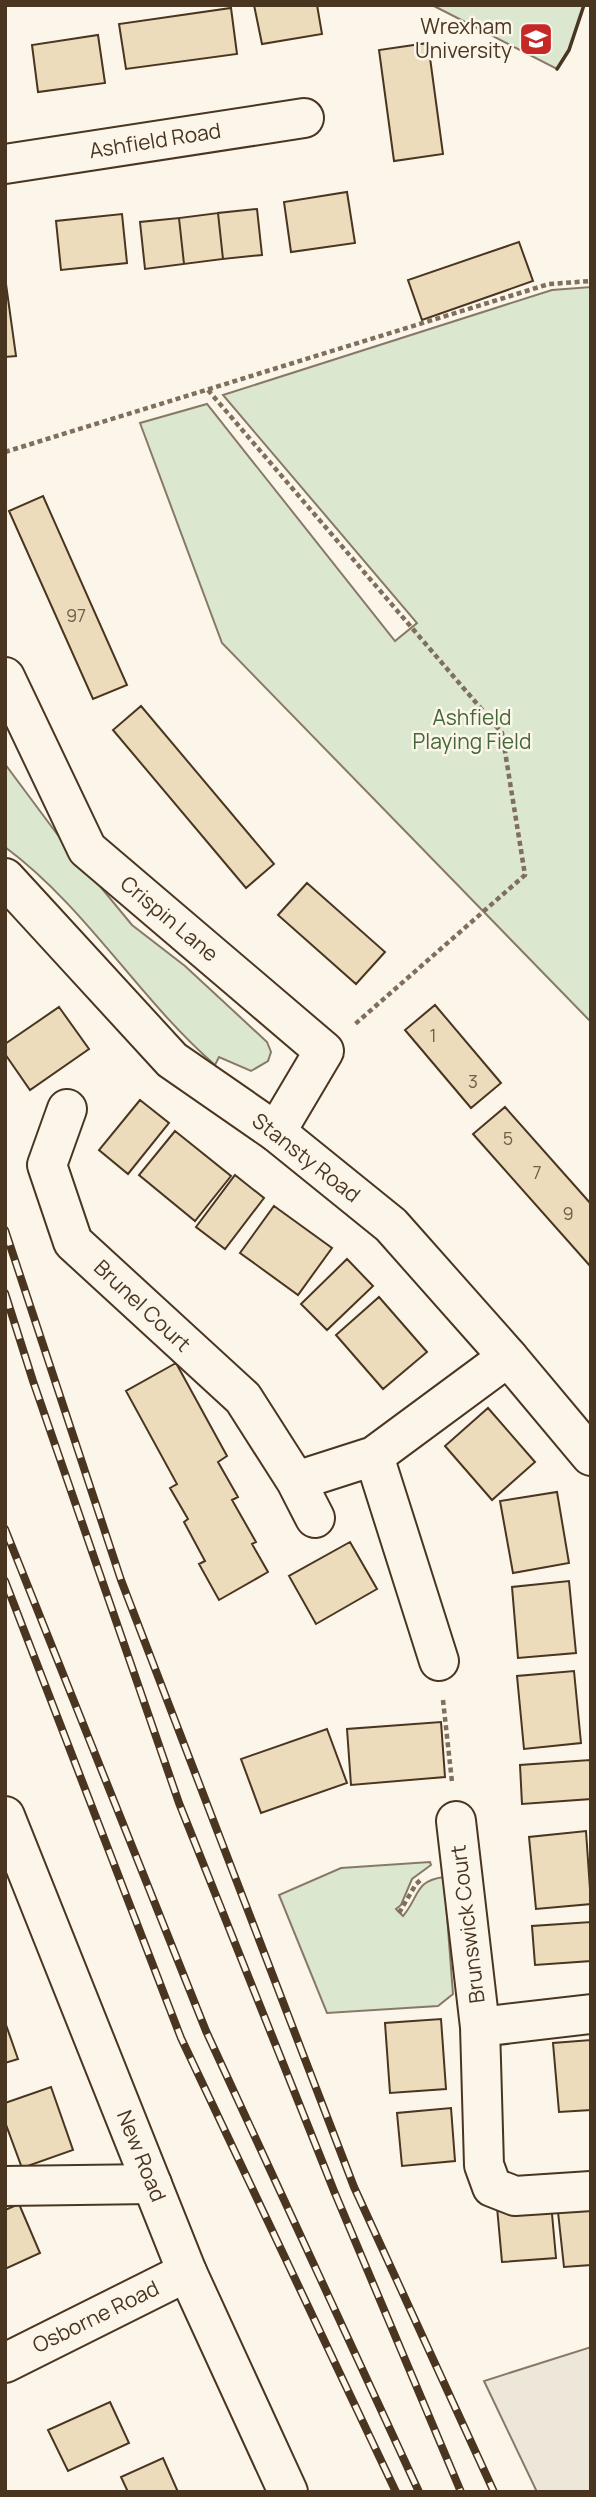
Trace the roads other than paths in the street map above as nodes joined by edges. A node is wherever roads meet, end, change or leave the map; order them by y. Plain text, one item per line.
1 (304, 118) dead end
2 (5, 164) edge
3 (5, 677) edge
4 (5, 878) edge
5 (67, 1109) dead end
6 (276, 1132) junction
7 (508, 1357) junction
8 (374, 1456) junction
9 (591, 1456) edge
10 (296, 1481) junction
11 (315, 1518) dead end
12 (439, 1661) road end
13 (5, 1816) edge
14 (456, 1821) road end
15 (591, 2014) edge
16 (480, 2027) junction
17 (152, 2184) junction
18 (5, 2186) edge
19 (591, 2191) edge
20 (187, 2272) junction
21 (5, 2362) edge
22 (288, 2492) edge

1 - 2 street, Ashfield Road
3 - 6 street, Crispin Lane
4 - 6 street, Stansty Road
5 - 10 street, Brunel Court
6 - 7 street, Stansty Road
7 - 8 street
7 - 9 street, Stansty Road
8 - 10 street
8 - 12 street
10 - 11 street, Brunel Court
13 - 17 street, New Road
14 - 16 street, Brunswick Court
15 - 16 street, Brunswick Court
16 - 19 street, Brunswick Court
17 - 18 street
17 - 20 street, New Road
20 - 21 street, Osborne Road
20 - 22 street, New Road

